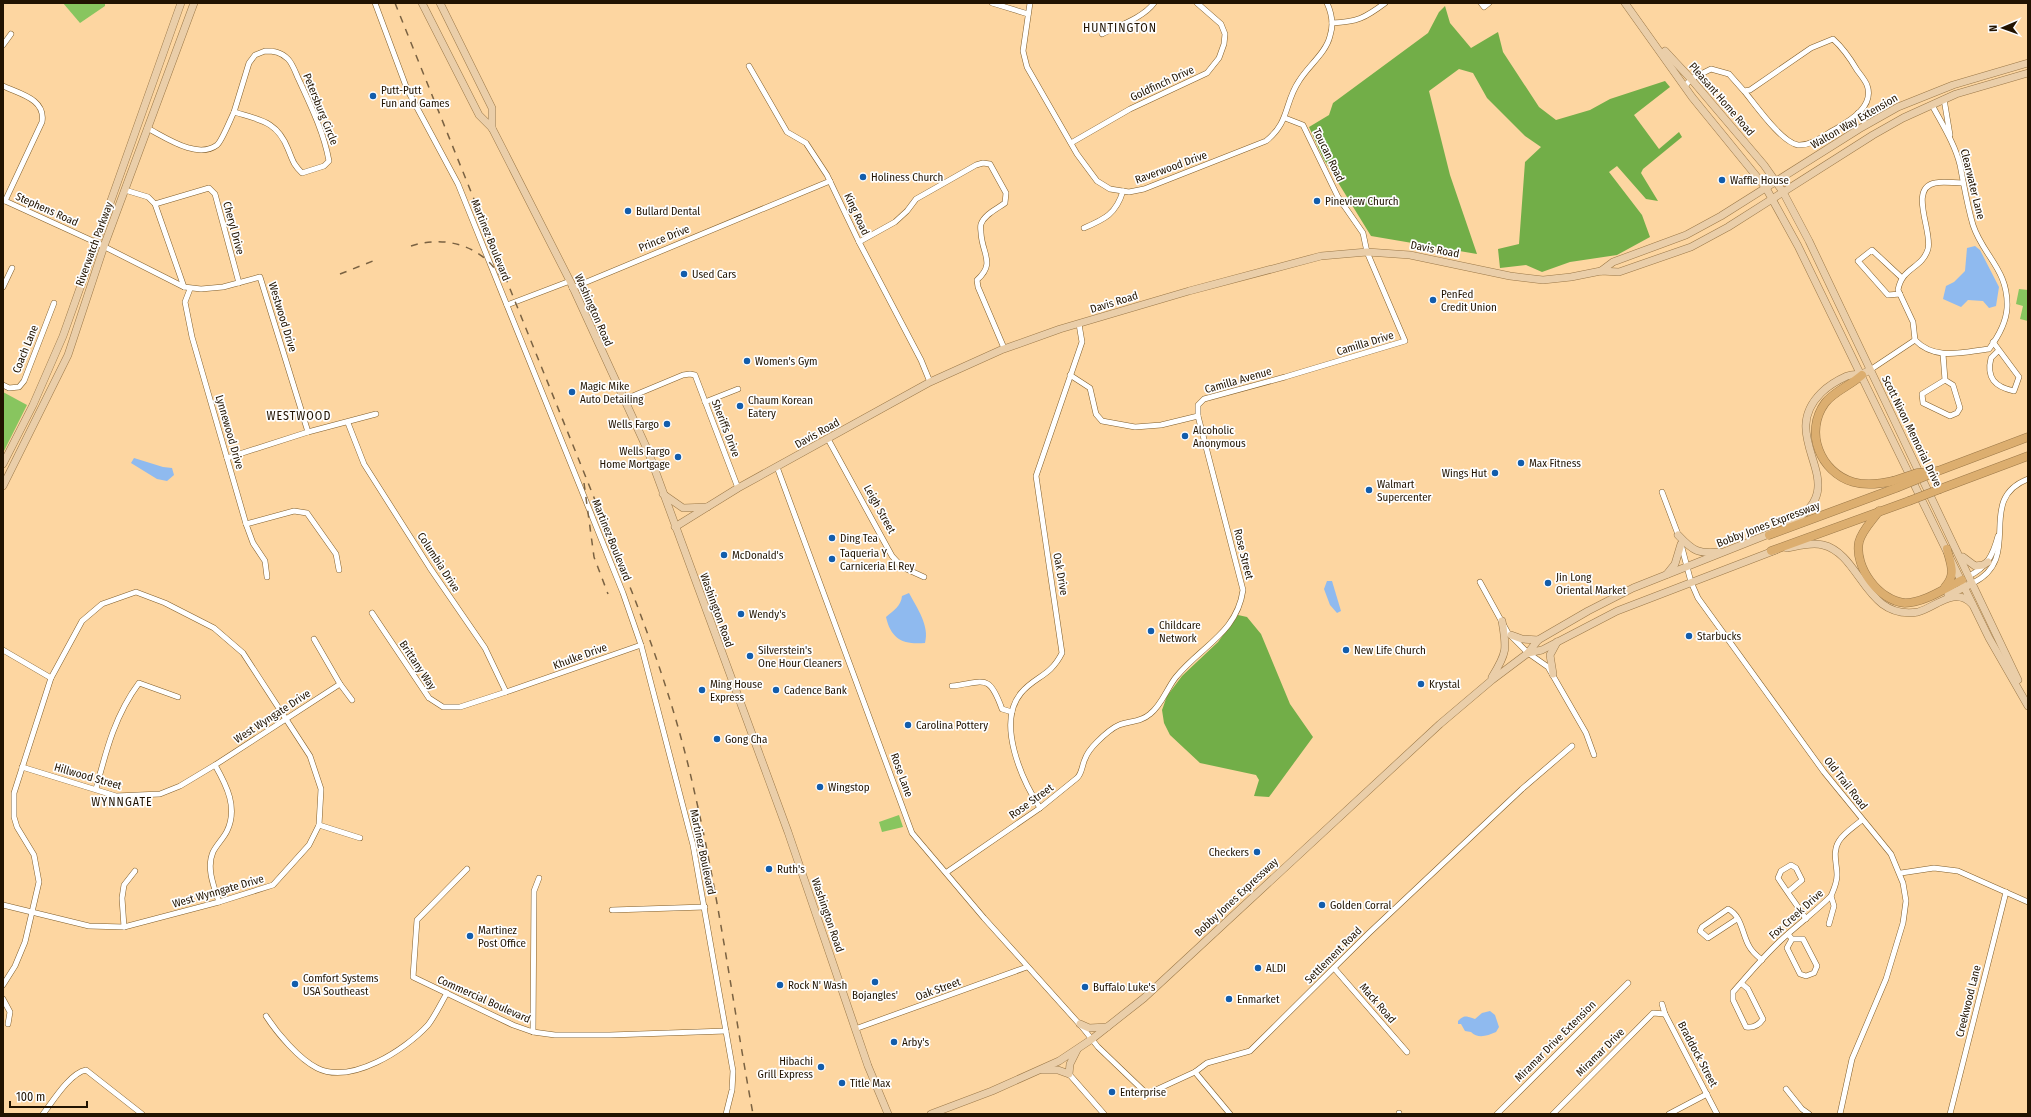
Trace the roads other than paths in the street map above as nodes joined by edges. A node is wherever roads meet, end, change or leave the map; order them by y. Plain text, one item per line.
1 (181, 3) edge
2 (194, 3) edge
3 (375, 3) edge
4 (422, 3) edge
5 (440, 3) edge
6 (992, 3) edge
7 (1030, 3) edge
8 (1154, 3) edge
9 (1196, 3) edge
10 (1328, 3) edge
11 (1386, 3) edge
12 (1481, 3) edge
13 (1489, 3) edge
14 (1625, 3) edge
15 (1028, 14) junction
16 (1332, 23) junction
17 (1648, 33) junction
18 (11, 34) dead end
19 (1102, 34) dead end
20 (3, 45) edge
21 (2028, 63) edge
22 (749, 66) dead end
23 (2010, 68) junction
24 (2028, 73) edge
25 (2011, 78) junction
26 (1691, 79) junction
27 (3, 86) edge
28 (1685, 86) junction
29 (1744, 91) junction
30 (1944, 99) junction
31 (1932, 104) junction
32 (234, 112) junction
33 (1858, 113) junction
34 (1285, 118) junction
35 (1866, 125) junction
36 (147, 128) junction
37 (492, 128) junction
38 (1950, 140) junction
39 (1071, 143) junction
40 (830, 181) junction
41 (1776, 182) junction
42 (1962, 183) junction
43 (1766, 188) junction
44 (125, 190) junction
45 (1123, 191) junction
46 (1783, 192) junction
47 (1772, 200) junction
48 (4, 201) edge
49 (155, 204) junction
50 (1084, 228) dead end
51 (95, 242) junction
52 (859, 242) junction
53 (104, 246) junction
54 (1367, 252) junction
55 (12, 268) dead end
56 (1601, 271) junction
57 (1902, 278) junction
58 (239, 283) junction
59 (571, 284) junction
60 (3, 287) edge
61 (184, 287) junction
62 (190, 289) junction
63 (1900, 294) junction
64 (54, 303) dead end
65 (507, 305) junction
66 (1079, 324) junction
67 (1915, 340) junction
68 (1993, 342) junction
69 (1004, 348) junction
70 (1999, 350) junction
71 (1943, 354) junction
72 (1870, 370) junction
73 (1070, 375) junction
74 (1862, 375) junction
75 (1285, 377) joint
76 (1945, 380) junction
77 (930, 382) junction
78 (3, 385) edge
79 (738, 389) dead end
80 (623, 400) junction
81 (705, 402) junction
82 (376, 414) dead end
83 (1198, 416) junction
84 (348, 423) junction
85 (308, 432) junction
86 (2028, 437) edge
87 (828, 439) junction
88 (2028, 456) edge
89 (227, 458) junction
90 (3, 464) edge
91 (777, 467) junction
92 (2028, 479) edge
93 (1895, 484) junction
94 (3, 486) edge
95 (738, 488) junction
96 (1662, 492) dead end
97 (663, 494) junction
98 (708, 507) junction
99 (1879, 511) junction
100 (246, 524) junction
101 (675, 527) junction
102 (1999, 531) junction
103 (1678, 535) junction
104 (1769, 535) junction
105 (1954, 542) junction
106 (1681, 544) junction
107 (1947, 549) junction
108 (1727, 551) junction
109 (1771, 551) junction
110 (1988, 562) junction
111 (1688, 567) junction
112 (339, 570) dead end
113 (1667, 574) junction
114 (267, 577) dead end
115 (924, 577) dead end
116 (1971, 579) junction
117 (1480, 582) dead end
118 (1691, 582) junction
119 (1963, 583) junction
120 (1941, 590) junction
121 (1975, 607) junction
122 (1895, 611) junction
123 (372, 614) dead end
124 (1502, 621) junction
125 (1510, 635) junction
126 (314, 638) dead end
127 (1538, 640) junction
128 (1559, 640) junction
129 (641, 645) junction
130 (3, 650) edge
131 (1528, 653) junction
132 (1553, 674) junction
133 (51, 678) junction
134 (1490, 682) junction
135 (340, 684) junction
136 (952, 686) dead end
137 (506, 692) junction
138 (2022, 693) junction
139 (178, 697) dead end
140 (352, 700) dead end
141 (2028, 706) edge
142 (1012, 712) junction
143 (285, 718) junction
144 (1572, 746) dead end
145 (1594, 755) dead end
146 (215, 765) junction
147 (22, 767) junction
148 (96, 789) junction
149 (1040, 808) junction
150 (1862, 820) junction
151 (319, 824) junction
152 (360, 838) dead end
153 (467, 869) dead end
154 (136, 871) dead end
155 (947, 872) junction
156 (1901, 873) junction
157 (538, 878) dead end
158 (1788, 892) junction
159 (2006, 892) junction
160 (1831, 896) junction
161 (219, 902) junction
162 (2028, 902) edge
163 (3, 905) edge
164 (705, 907) junction
165 (612, 910) dead end
166 (31, 912) junction
167 (1737, 919) junction
168 (1806, 919) junction
169 (1829, 924) dead end
170 (124, 927) junction
171 (1790, 937) junction
172 (1762, 960) junction
173 (1027, 966) junction
174 (1334, 968) junction
175 (1628, 983) dead end
176 (1741, 983) junction
177 (3, 985) edge
178 (447, 993) junction
179 (3, 999) edge
180 (1662, 1004) dead end
181 (1665, 1014) junction
182 (266, 1016) dead end
183 (8, 1024) dead end
184 (1080, 1024) junction
185 (1107, 1027) junction
186 (855, 1030) junction
187 (726, 1031) junction
188 (533, 1032) junction
189 (1092, 1039) junction
190 (1078, 1048) junction
191 (1406, 1052) dead end
192 (1042, 1070) junction
193 (1195, 1072) junction
194 (1069, 1074) junction
195 (1786, 1089) dead end
196 (1707, 1094) junction
197 (886, 1111) edge
198 (43, 1114) edge
199 (142, 1114) edge
200 (726, 1114) edge
201 (892, 1114) edge
202 (931, 1114) edge
203 (1104, 1114) edge
204 (1230, 1114) edge
205 (1497, 1114) edge
206 (1553, 1114) edge
207 (1669, 1114) edge
208 (1717, 1114) edge
209 (1809, 1114) edge
210 (1840, 1114) edge
211 (1950, 1114) edge

1 - 51 main road, Riverwatch Parkway
2 - 36 main road, Riverwatch Parkway
3 - 65 street, Martinez Boulevard
4 - 37 main road, Washington Road
5 - 37 main road, Washington Road
6 - 15 street
7 - 15 street, Raverwood Drive
8 - 19 street
9 - 39 street, Goldfinch Drive
10 - 16 street, Raverwood Drive
11 - 16 street
12 - 13 street
14 - 17 main road, Pleasant Home Road
15 - 39 street, Raverwood Drive
16 - 34 street, Raverwood Drive
17 - 26 main road, Pleasant Home Road
17 - 28 main road, Pleasant Home Road
18 - 20 street
21 - 23 main road, Walton Way Extension
22 - 40 street, King Road
23 - 25 main road
23 - 35 main road, Walton Way Extension
24 - 25 main road, Walton Way Extension
25 - 30 main road, Walton Way Extension
26 - 28 street
26 - 29 street
26 - 41 main road, Pleasant Home Road
27 - 48 street
28 - 43 main road, Pleasant Home Road
29 - 33 street
29 - 33 street
30 - 31 main road, Walton Way Extension
30 - 38 street
31 - 38 street, Clearwater Lane
31 - 46 main road, Walton Way Extension
32 - 32 street, Petersburg Circle
32 - 36 street, Petersburg Circle
33 - 35 street
34 - 45 street, Raverwood Drive
34 - 54 street, Toucan Road
35 - 41 main road, Walton Way Extension
36 - 44 main road, Riverwatch Parkway
37 - 59 main road, Washington Road
38 - 42 street, Clearwater Lane
39 - 45 street, Raverwood Drive
40 - 52 street, King Road
40 - 59 street, Prince Drive
41 - 43 main road, Walton Way Extension
41 - 46 main road, Scott Nixon Memorial Drive
42 - 57 street
42 - 68 street, Clearwater Lane
43 - 47 main road, Scott Nixon Memorial Drive
43 - 56 main road, Davis Road
44 - 49 street
44 - 53 main road, Riverwatch Parkway
45 - 50 street
46 - 47 main road, Walton Way Extension
46 - 72 main road, Scott Nixon Memorial Drive
47 - 56 main road, Davis Road
47 - 74 main road, Scott Nixon Memorial Drive
48 - 51 street, Stephens Road
49 - 58 street, Cheryl Drive
49 - 61 street
51 - 53 street, Stephens Road
51 - 90 main road, Riverwatch Parkway
52 - 69 street
52 - 77 street, King Road
53 - 61 street, Westwood Drive
53 - 94 main road, Riverwatch Parkway
54 - 56 main road, Davis Road
54 - 66 main road, Davis Road
54 - 75 street, Camilla Drive
55 - 60 street
57 - 63 street
57 - 63 street
58 - 62 street, Westwood Drive
58 - 85 street, Westwood Drive
59 - 65 street, Prince Drive
59 - 80 main road, Washington Road
61 - 62 street, Westwood Drive
62 - 89 street, Lynnewood Drive
63 - 67 street
64 - 78 street, Coach Lane
65 - 129 street, Martinez Boulevard
66 - 69 main road, Davis Road
66 - 73 street, Oak Drive
67 - 71 street
67 - 72 street
68 - 70 street
68 - 71 street
69 - 77 main road, Davis Road
70 - 70 street
71 - 76 street
72 - 74 main road
72 - 105 main road, Scott Nixon Memorial Drive
73 - 83 street
73 - 142 street, Oak Drive
74 - 93 highway
74 - 104 main road
74 - 107 main road, Scott Nixon Memorial Drive
75 - 83 street, Camilla Avenue
76 - 76 street
77 - 87 main road, Davis Road
79 - 81 street
80 - 81 street, Sheriffs Drive
80 - 97 main road, Washington Road
81 - 95 street, Sheriffs Drive
82 - 84 street
83 - 149 street, Rose Street
84 - 85 street
84 - 137 street, Columbia Drive
85 - 89 street
86 - 93 highway, bridge
87 - 91 main road, Davis Road
87 - 115 street, Leigh Street
88 - 99 highway, Bobby Jones Expressway, bridge
89 - 100 street, Lynnewood Drive
91 - 95 main road, Davis Road
91 - 155 street, Rose Lane
92 - 102 street
93 - 104 highway, Bobby Jones Expressway
95 - 98 main road, Davis Road
96 - 103 street, Old Trail Road
97 - 98 main road
97 - 101 main road, Washington Road
98 - 101 main road, Davis Road
99 - 109 highway, Bobby Jones Expressway
99 - 120 highway
100 - 112 street
100 - 114 street, Lynnewood Drive
101 - 186 main road, Washington Road
102 - 110 street
102 - 116 street
103 - 106 street, Old Trail Road
103 - 108 main road
104 - 108 main road, Bobby Jones Expressway
105 - 110 main road
105 - 116 main road, Scott Nixon Memorial Drive
106 - 111 street, Old Trail Road
106 - 113 main road
107 - 119 main road, Scott Nixon Memorial Drive
107 - 120 highway
108 - 111 main road, Bobby Jones Expressway
109 - 118 main road, Bobby Jones Expressway
109 - 122 main road
110 - 116 street
111 - 113 main road, Bobby Jones Expressway
111 - 118 street, Old Trail Road
113 - 127 main road, Bobby Jones Expressway
116 - 119 main road
116 - 138 main road, Scott Nixon Memorial Drive
117 - 124 street
118 - 128 main road, Bobby Jones Expressway
118 - 150 street, Old Trail Road
119 - 120 highway
119 - 121 main road, Scott Nixon Memorial Drive
119 - 122 main road
121 - 122 main road
121 - 138 main road, Scott Nixon Memorial Drive
123 - 137 street, Brittany Way
124 - 125 street
124 - 134 main road
125 - 127 main road
125 - 131 street
126 - 135 street
127 - 131 main road, Bobby Jones Expressway
128 - 131 main road, Bobby Jones Expressway
128 - 132 main road
129 - 137 street, Khulke Drive
129 - 164 street, Martinez Boulevard
130 - 133 street
131 - 132 street
131 - 134 main road, Bobby Jones Expressway
132 - 145 street
133 - 143 street, West Wynngate Drive
133 - 147 street, West Wynngate Drive
134 - 185 main road, Bobby Jones Expressway
135 - 140 street
135 - 143 street, West Wyngate Drive
136 - 142 street
138 - 141 main road, Scott Nixon Memorial Drive
139 - 148 street
142 - 149 street, Oak Drive
143 - 146 street, West Wyngate Drive
143 - 151 street, West Wynngate Drive
144 - 174 street, Settlement Road
146 - 148 street, Hillwood Street
146 - 161 street
147 - 148 street, Hillwood Street
147 - 166 street, West Wynngate Drive
149 - 155 street, Rose Street
150 - 156 street, Old Trail Road
150 - 160 street, Fox Creek Drive
151 - 152 street
151 - 161 street, West Wynngate Drive
153 - 178 street, Commercial Boulevard
154 - 170 street
155 - 173 street, Rose Lane
156 - 159 street
156 - 210 street, Old Trail Road
157 - 188 street
158 - 158 street
158 - 168 street
159 - 162 street
159 - 211 street, Creekwood Lane
160 - 168 street, Fox Creek Drive
160 - 169 street
161 - 170 street, West Wynngate Drive
163 - 166 street, West Wynngate Drive
164 - 165 street
164 - 187 street, Martinez Boulevard
166 - 170 street, West Wynngate Drive
166 - 177 street, West Wynngate Drive
167 - 167 street
167 - 172 street
168 - 171 street, Fox Creek Drive
171 - 171 street
171 - 172 street, Fox Creek Drive
172 - 176 street, Fox Creek Drive
173 - 184 street, Rose Lane
173 - 186 street, Oak Street
174 - 191 street, Mack Road
174 - 193 street, Settlement Road
175 - 205 street, Miramar Drive Extension
176 - 176 street, Fox Creek Drive
178 - 182 street
178 - 188 street, Commercial Boulevard
179 - 183 street
180 - 181 street, Braddock Street
181 - 196 street, Braddock Street
181 - 206 street, Miramar Drive
184 - 185 main road
184 - 189 street, Rose Lane
185 - 189 main road, Bobby Jones Expressway
186 - 197 main road, Washington Road
187 - 188 street, Commercial Boulevard
187 - 200 street, Martinez Boulevard
189 - 190 main road, Bobby Jones Expressway
189 - 193 street, Settlement Road
190 - 192 main road, Bobby Jones Expressway
190 - 194 main road
192 - 194 main road
192 - 202 main road, Bobby Jones Expressway
193 - 204 street
194 - 203 street
195 - 209 street
196 - 207 street
196 - 208 street, Braddock Street
197 - 201 main road
198 - 199 street

